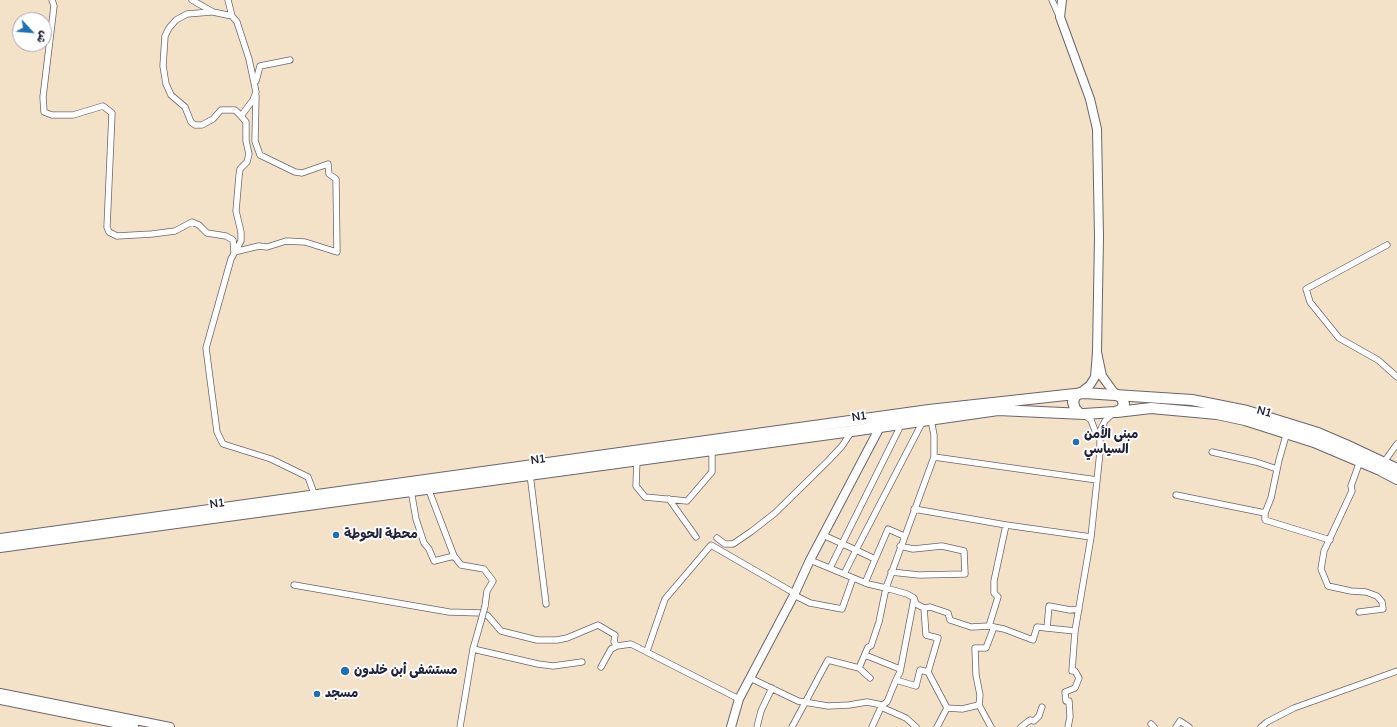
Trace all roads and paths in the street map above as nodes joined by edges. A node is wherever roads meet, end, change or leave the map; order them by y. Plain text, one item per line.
1 (52, 0) edge
2 (192, 0) edge
3 (228, 0) edge
4 (1052, 0) edge
5 (1062, 0) edge
6 (213, 12) junction
7 (232, 16) junction
8 (1060, 17) junction
9 (290, 60) dead end
10 (256, 92) junction
11 (241, 116) junction
12 (1387, 244) dead end
13 (234, 252) junction
14 (1097, 352) junction
15 (1397, 377) edge
16 (1080, 394) junction
17 (1115, 394) junction
18 (1115, 412) junction
19 (1080, 414) junction
20 (927, 420) junction
21 (902, 423) junction
22 (880, 427) junction
23 (852, 431) junction
24 (1288, 432) junction
25 (1397, 444) edge
26 (712, 449) junction
27 (1100, 452) junction
28 (1212, 452) dead end
29 (934, 457) junction
30 (637, 459) junction
31 (1360, 460) junction
32 (1384, 462) junction
33 (1277, 469) junction
34 (1397, 469) edge
35 (530, 474) junction
36 (1097, 480) junction
37 (1397, 480) edge
38 (428, 488) junction
39 (411, 490) junction
40 (1176, 495) dead end
41 (315, 496) junction
42 (669, 499) junction
43 (914, 509) junction
44 (1265, 513) junction
45 (1006, 526) junction
46 (823, 535) junction
47 (904, 536) junction
48 (696, 537) dead end
49 (1091, 537) junction
50 (717, 538) dead end
51 (0, 539) edge
52 (1330, 540) junction
53 (842, 544) junction
54 (900, 546) junction
55 (0, 547) edge
56 (856, 550) junction
57 (454, 556) junction
58 (875, 559) junction
59 (810, 560) junction
60 (830, 568) junction
61 (891, 572) junction
62 (844, 574) junction
63 (853, 578) junction
64 (865, 583) junction
65 (294, 585) dead end
66 (886, 588) junction
67 (794, 594) junction
68 (914, 598) junction
69 (546, 604) dead end
70 (924, 608) junction
71 (1079, 609) junction
72 (1359, 612) dead end
73 (992, 626) junction
74 (1047, 628) junction
75 (1075, 631) junction
76 (617, 646) junction
77 (473, 649) junction
78 (647, 651) junction
79 (865, 654) junction
80 (582, 662) dead end
81 (601, 667) dead end
82 (859, 668) junction
83 (900, 668) junction
84 (1397, 671) edge
85 (928, 672) junction
86 (750, 678) junction
87 (870, 678) dead end
88 (896, 680) junction
89 (772, 688) junction
90 (0, 693) edge
91 (739, 699) junction
92 (0, 700) edge
93 (804, 702) junction
94 (979, 705) junction
95 (882, 706) junction
96 (1042, 707) dead end
97 (947, 708) junction
98 (134, 727) edge
99 (170, 727) edge
100 (460, 727) edge
101 (731, 727) edge
102 (757, 727) edge
103 (792, 727) edge
104 (872, 727) edge
105 (916, 727) edge
106 (937, 727) edge
107 (991, 727) edge
108 (1021, 727) edge
109 (1068, 727) edge
110 (1176, 727) edge
111 (1189, 727) edge
112 (1261, 727) edge

1 - 13 street
2 - 6 street
3 - 7 street
4 - 8 street
5 - 8 street
6 - 7 street
6 - 11 street
7 - 10 street
8 - 14 street
9 - 10 street
10 - 11 street
10 - 13 street
11 - 13 street
12 - 15 street
13 - 41 street
14 - 16 street
14 - 17 street
16 - 17 highway, N1
16 - 19 highway
16 - 41 highway, N1
17 - 18 highway
17 - 32 highway, N1
18 - 19 highway, N1
18 - 24 highway, N1 / N1
18 - 27 street
19 - 20 highway, N1 / N1
19 - 27 street
20 - 21 highway, N1 / N1
20 - 29 street
20 - 56 street
21 - 22 highway, N1 / N1
21 - 53 street
22 - 23 highway, N1 / N1
22 - 46 street
23 - 26 highway, N1 / N1
23 - 50 street
24 - 31 highway, N1 / N1
24 - 33 street
25 - 32 street
26 - 30 highway, N1 / N1
26 - 42 street
27 - 36 street
28 - 33 street
29 - 36 street
29 - 43 street
30 - 35 highway, N1 / N1
30 - 42 street
31 - 37 highway, N1 / N1
31 - 52 street
32 - 34 highway, N1
33 - 44 street
35 - 38 highway, N1 / N1
35 - 69 street
36 - 49 street
38 - 39 highway, N1 / N1
38 - 57 street
39 - 55 highway, N1 / N1
39 - 57 street
40 - 44 street
41 - 51 highway, N1
42 - 48 street
43 - 45 street
43 - 47 street
44 - 52 street
45 - 49 street
45 - 73 street
46 - 53 street
46 - 59 street
47 - 54 street
47 - 58 street
49 - 71 street
52 - 72 street
53 - 56 street
53 - 60 street
54 - 61 street
54 - 61 street
56 - 58 street
56 - 62 street
57 - 77 street, bridge
58 - 64 street
59 - 60 street
59 - 67 street
60 - 62 street
61 - 66 street
62 - 63 street
63 - 64 street
63 - 67 street
64 - 66 street
65 - 76 street
66 - 68 street
66 - 79 street
67 - 78 street
67 - 86 street
68 - 70 street
68 - 83 street
70 - 73 street
70 - 85 street
71 - 74 street
71 - 75 street
73 - 74 street
73 - 94 street
74 - 75 street
75 - 109 street
76 - 78 street
76 - 81 street
77 - 80 street
77 - 100 street
78 - 91 street
79 - 82 street
79 - 83 street
82 - 87 street
82 - 93 street
83 - 88 street
84 - 112 street
85 - 88 street
85 - 97 street
86 - 89 street
86 - 91 street
88 - 95 street
89 - 93 street
89 - 102 street
90 - 99 street
91 - 101 street
92 - 98 street
93 - 95 street
93 - 103 street
94 - 97 street
94 - 107 street
95 - 104 street
95 - 105 street
96 - 108 street
97 - 106 street
110 - 111 street

